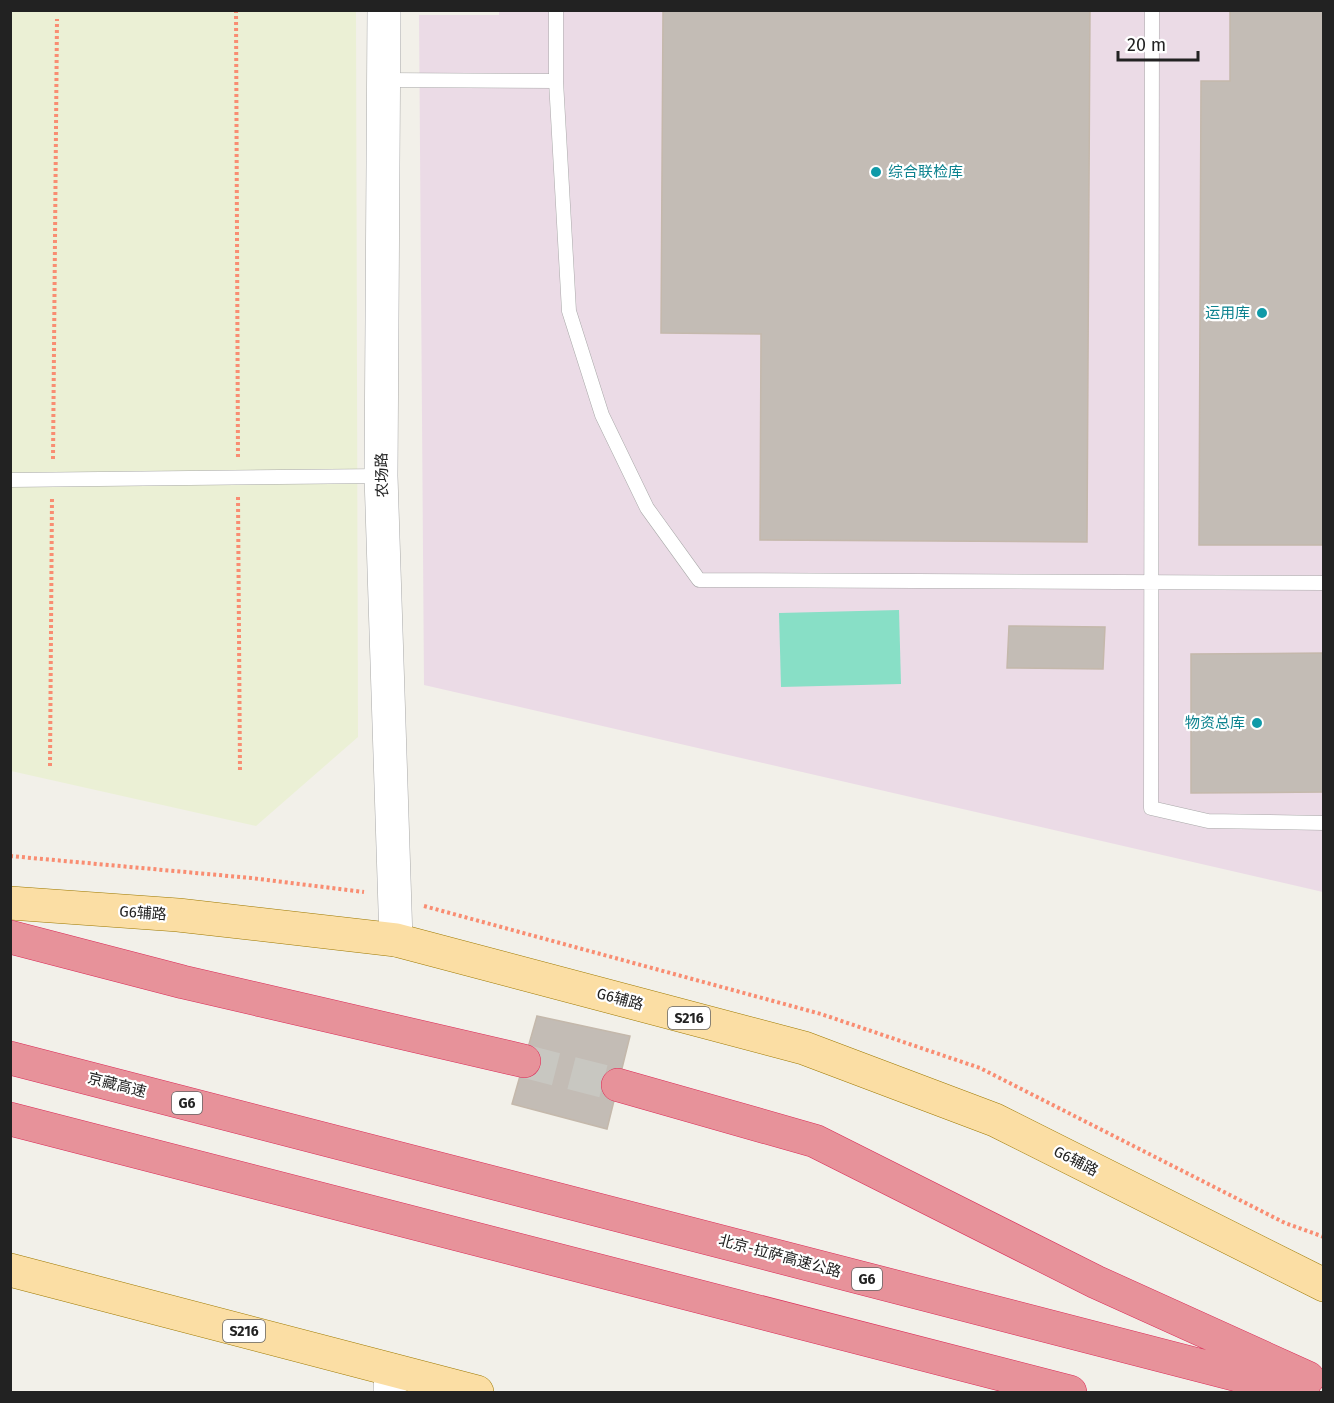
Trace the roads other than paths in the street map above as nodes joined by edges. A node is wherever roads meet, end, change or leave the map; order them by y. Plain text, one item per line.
1 (384, 10) edge
2 (556, 10) edge
3 (1152, 10) edge
4 (383, 80) junction
5 (556, 81) junction
6 (381, 476) junction
7 (10, 480) edge
8 (1152, 582) junction
9 (1323, 583) edge
10 (1323, 823) edge
11 (10, 903) edge
12 (10, 937) edge
13 (396, 940) junction
14 (10, 1058) edge
15 (524, 1061) tunnel mouth
16 (618, 1086) tunnel mouth
17 (10, 1119) edge
18 (432, 1165) joint
19 (10, 1270) edge
20 (1323, 1285) edge
21 (390, 1381) edge
22 (1323, 1384) edge
23 (477, 1392) edge
24 (1070, 1392) edge
25 (1303, 1392) edge

1 - 4 street, 农场路
2 - 5 lane
3 - 8 lane
4 - 5 lane
4 - 6 street, 农场路
5 - 8 lane
6 - 7 lane
6 - 13 street, 农场路
8 - 9 lane
8 - 10 lane
11 - 13 main road, G6辅路 / S216
12 - 15 highway
13 - 20 main road, G6辅路 / S216
14 - 18 highway, 京藏高速 / G6
16 - 22 highway
17 - 24 highway
18 - 25 highway, 北京-拉萨高速公路 / G6
19 - 21 main road, S216
21 - 23 main road, S216

